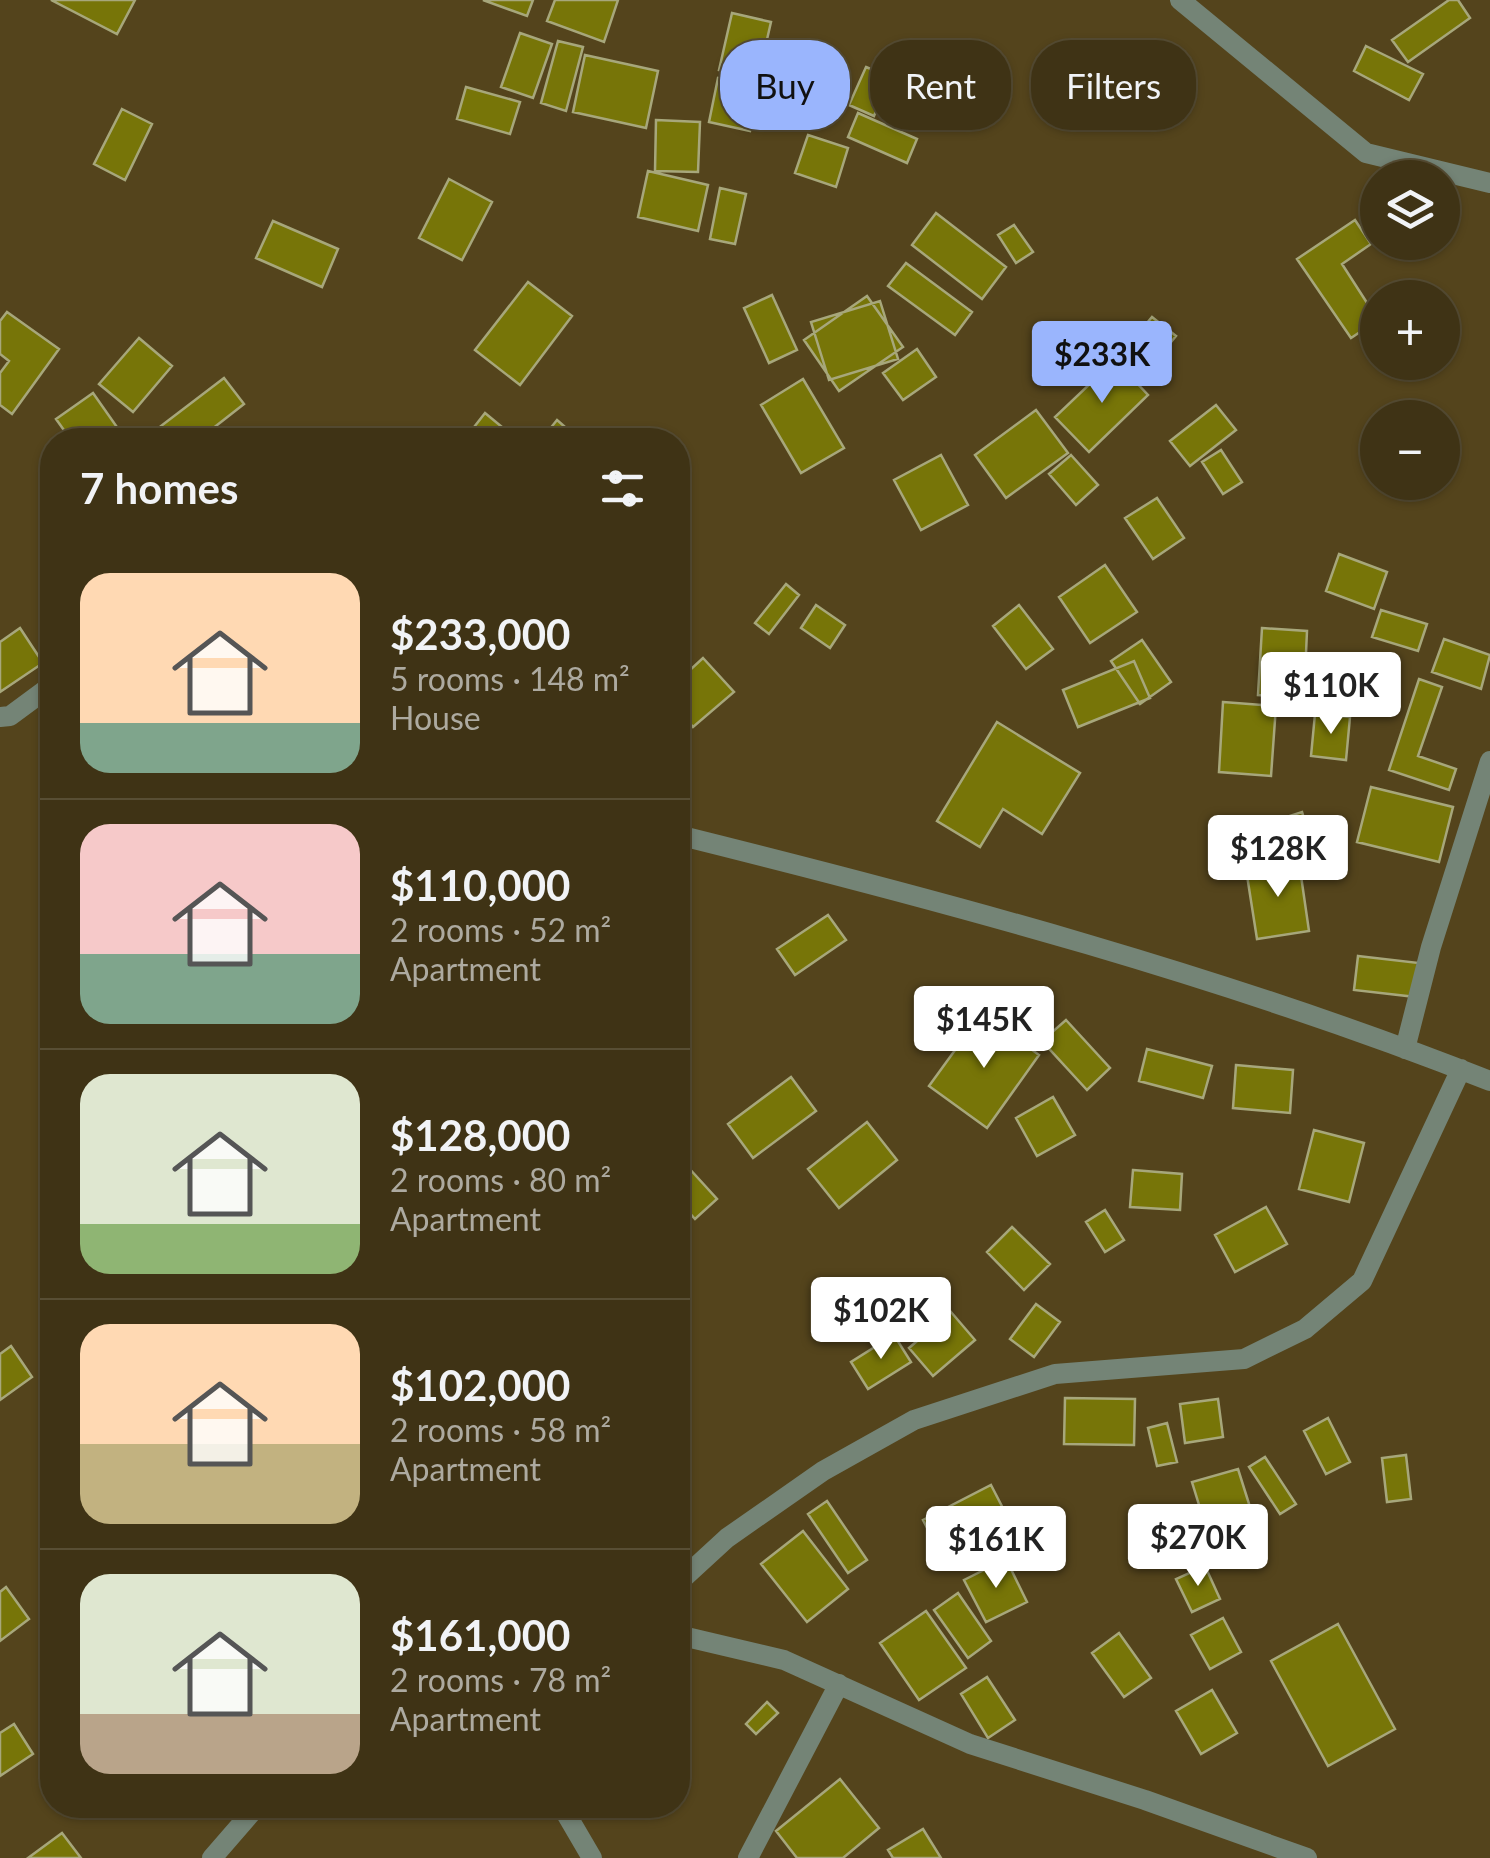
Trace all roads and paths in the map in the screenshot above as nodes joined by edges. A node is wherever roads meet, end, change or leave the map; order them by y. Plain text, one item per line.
1 (1180, 0) edge
2 (1490, 184) edge
3 (40, 694) edge
4 (0, 717) edge
5 (1490, 761) edge
6 (690, 838) edge
7 (1405, 1048) junction
8 (1461, 1069) junction
9 (1490, 1081) edge
10 (690, 1572) edge
11 (690, 1638) edge
12 (839, 1684) junction
13 (247, 1818) edge
14 (569, 1818) edge
15 (212, 1858) edge
16 (592, 1858) edge
17 (748, 1858) edge
18 (1308, 1858) edge

1 - 2 street
3 - 4 street
5 - 7 street
6 - 7 street
7 - 8 street
8 - 9 street
8 - 10 street
11 - 12 street
12 - 17 street
12 - 18 street
13 - 15 street
14 - 16 street

